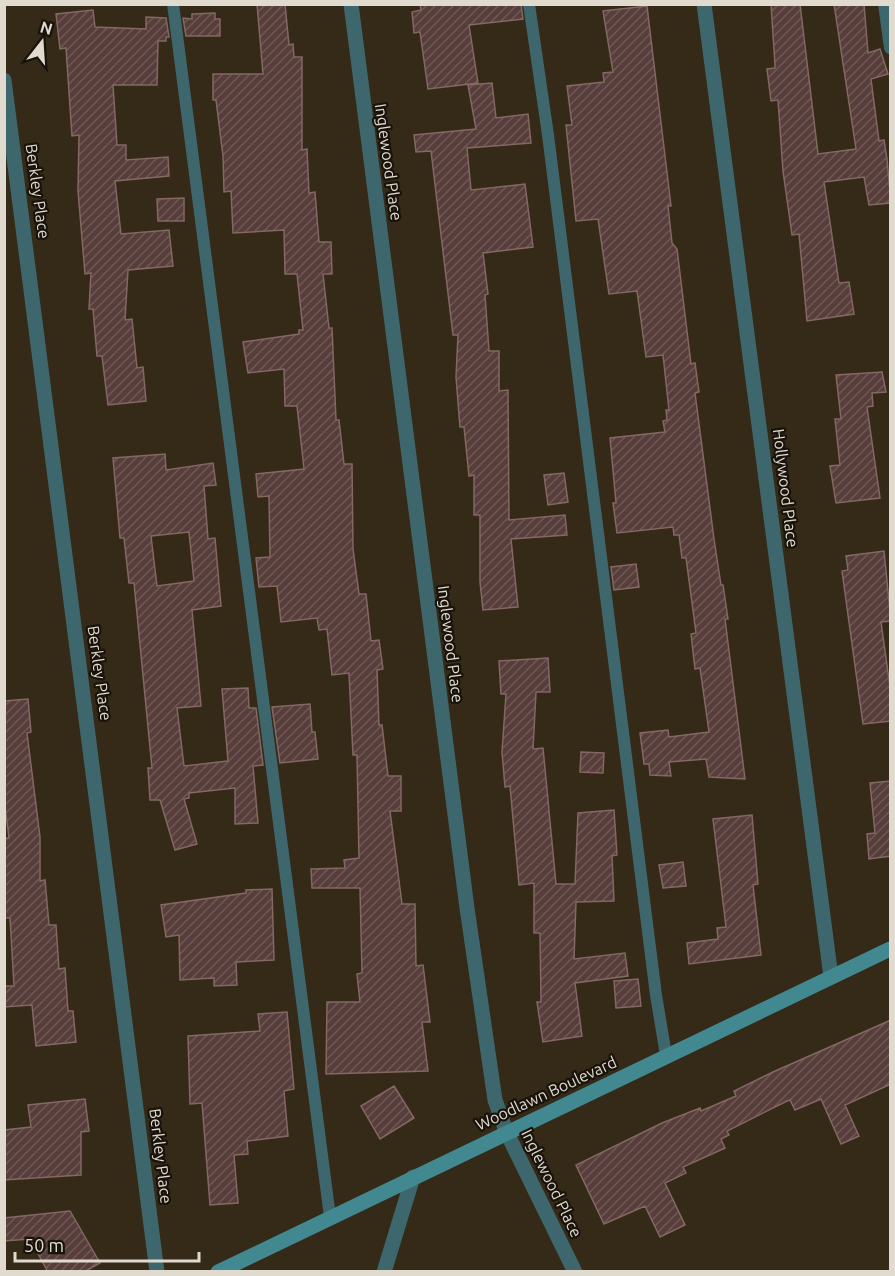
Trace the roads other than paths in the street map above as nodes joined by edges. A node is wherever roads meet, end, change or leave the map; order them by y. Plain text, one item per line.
1 (173, 4) edge
2 (351, 4) edge
3 (529, 4) edge
4 (704, 4) edge
5 (884, 4) edge
6 (891, 48) edge
7 (4, 80) edge
8 (891, 949) edge
9 (831, 977) junction
10 (666, 1055) junction
11 (506, 1131) junction
12 (412, 1177) junction
13 (330, 1217) junction
14 (157, 1272) edge
15 (218, 1272) edge
16 (384, 1272) edge
17 (575, 1272) edge

1 - 13 lane
2 - 11 street, Inglewood Place
3 - 10 lane
4 - 9 street, Hollywood Place
5 - 6 lane
7 - 14 street, Berkley Place
8 - 9 street, Woodlawn Boulevard
9 - 10 street, Woodlawn Boulevard
10 - 11 street, Woodlawn Boulevard
11 - 12 street, Woodlawn Boulevard
11 - 17 street, Inglewood Place
12 - 13 street, Woodlawn Boulevard
12 - 16 street
13 - 15 street, Woodlawn Boulevard

